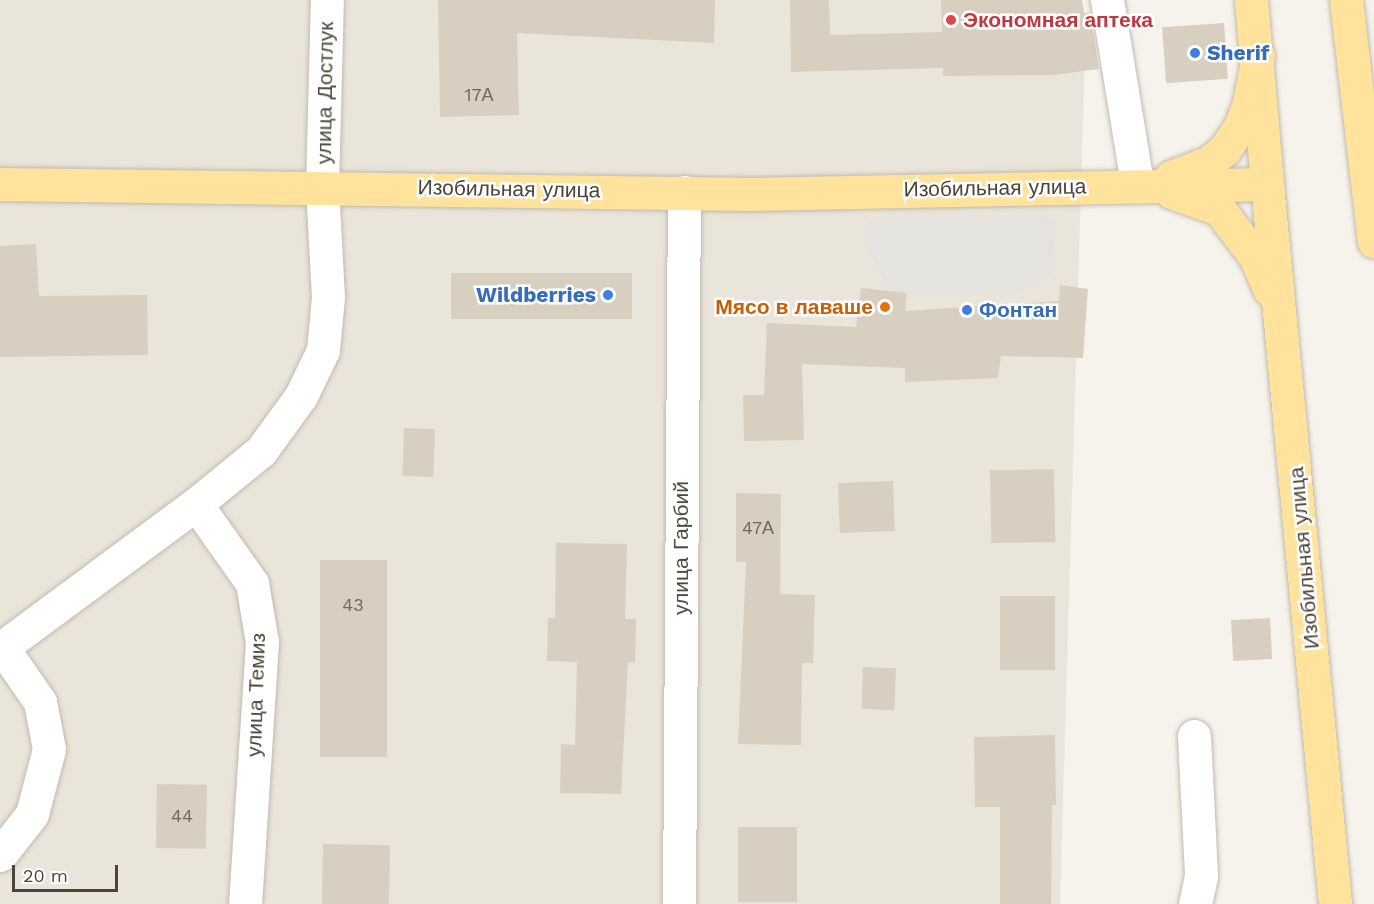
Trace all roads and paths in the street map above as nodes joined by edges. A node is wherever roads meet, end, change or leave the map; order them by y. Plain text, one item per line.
1 (327, 0) edge
2 (1107, 0) edge
3 (1251, 0) edge
4 (1346, 0) edge
5 (1258, 56) junction
6 (0, 184) edge
7 (1137, 184) junction
8 (1267, 184) junction
9 (322, 187) junction
10 (684, 192) junction
11 (1374, 241) edge
12 (1283, 341) junction
13 (196, 504) junction
14 (1, 648) edge
15 (1194, 736) dead end
16 (0, 855) edge
17 (244, 904) edge
18 (679, 904) edge
19 (1195, 904) edge
20 (1335, 904) edge

1 - 9 street, улица Достлук
2 - 7 street
3 - 5 main road
4 - 11 main road
5 - 7 main road
5 - 8 main road
6 - 9 main road, Изобильная улица
7 - 8 main road, Изобильная улица
7 - 10 main road, Изобильная улица
7 - 12 main road
8 - 12 main road, Изобильная улица
9 - 10 main road, Изобильная улица
9 - 13 street, улица Достлук
10 - 18 street, улица Гарбий
12 - 20 main road, Изобильная улица
13 - 14 street, улица Достлук
13 - 17 street, улица Темиз
14 - 16 street
15 - 19 street

